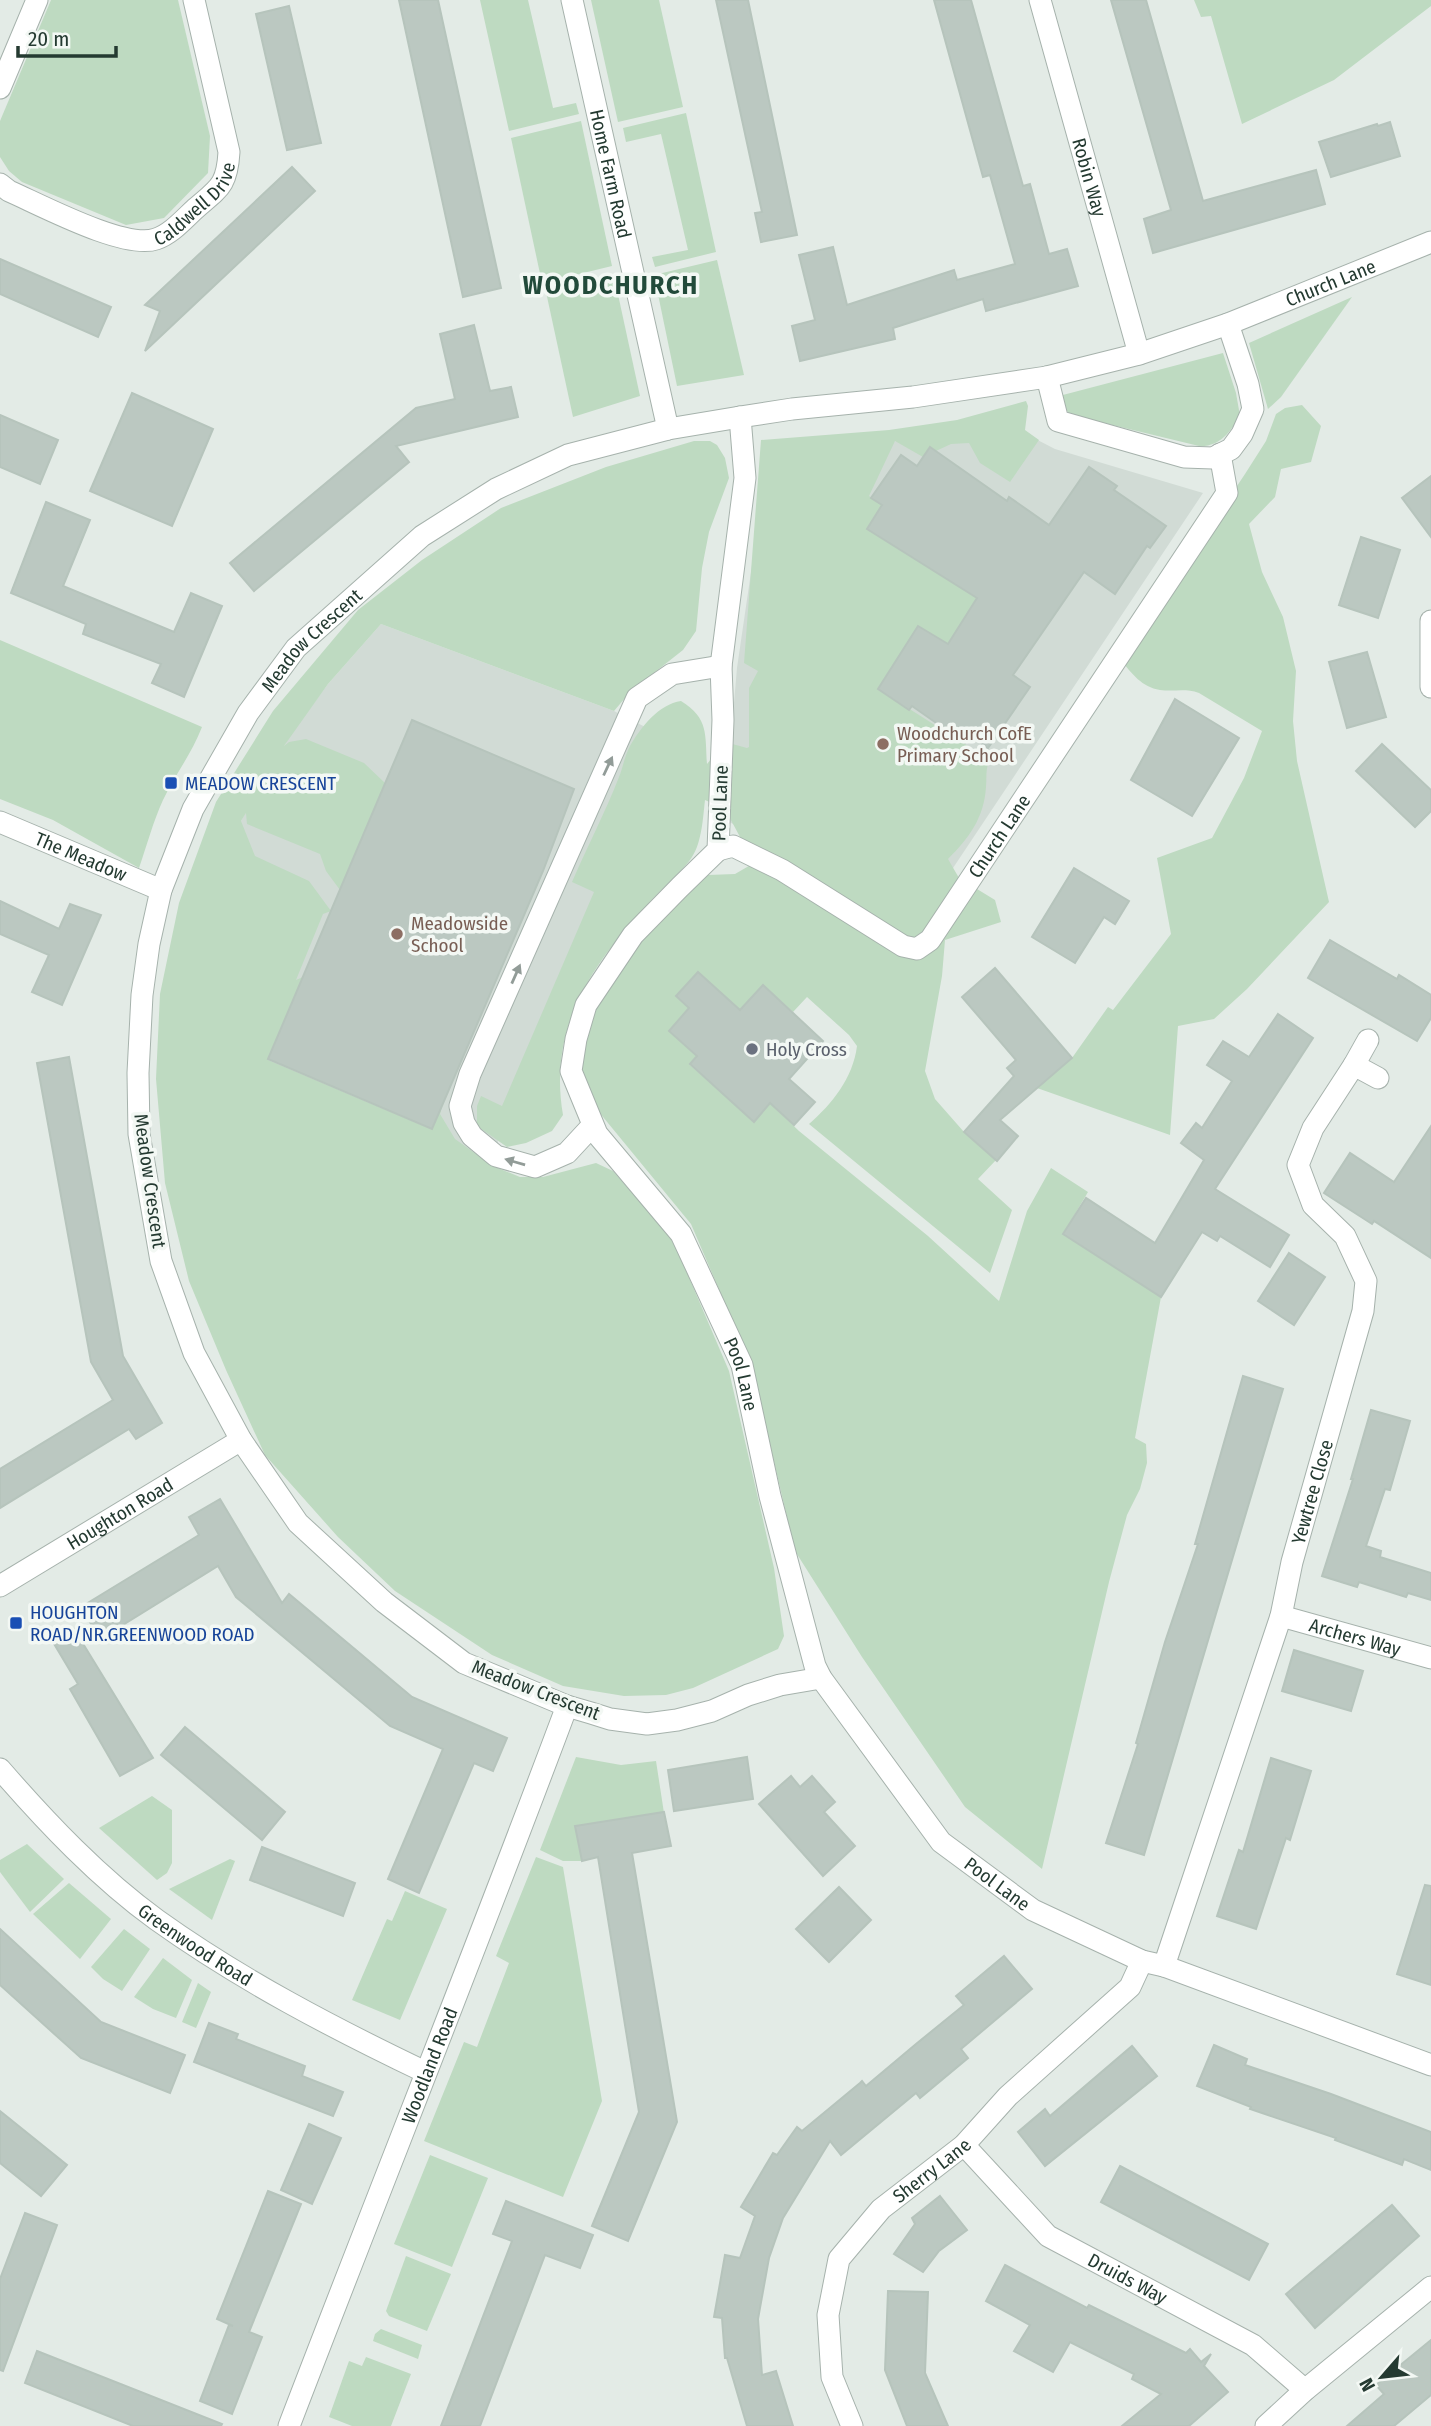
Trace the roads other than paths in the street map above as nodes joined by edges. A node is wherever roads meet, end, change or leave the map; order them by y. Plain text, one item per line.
1 (37, 0) edge
2 (194, 0) edge
3 (572, 0) edge
4 (1040, 0) edge
5 (0, 88) edge
6 (0, 184) edge
7 (1431, 242) edge
8 (1228, 324) junction
9 (1139, 354) junction
10 (1047, 377) junction
11 (740, 417) junction
12 (668, 429) junction
13 (1220, 454) junction
14 (1431, 621) edge
15 (721, 666) junction
16 (1431, 687) edge
17 (0, 822) edge
18 (718, 850) junction
19 (161, 890) junction
20 (1368, 1040) dead end
21 (1354, 1065) junction
22 (1378, 1078) dead end
23 (592, 1126) junction
24 (241, 1440) junction
25 (0, 1587) edge
26 (1281, 1616) junction
27 (1431, 1658) edge
28 (821, 1678) junction
29 (567, 1706) junction
30 (0, 1769) edge
31 (1142, 1961) junction
32 (1164, 1966) junction
33 (1431, 2065) edge
34 (425, 2072) junction
35 (964, 2145) junction
36 (1431, 2287) edge
37 (1305, 2390) junction
38 (289, 2426) edge
39 (852, 2426) edge
40 (1266, 2426) edge

1 - 5 street
2 - 6 street, Caldwell Drive
3 - 12 street, Home Farm Road
4 - 9 street, Robin Way
7 - 8 street, Church Lane
8 - 9 street, Church Lane
8 - 13 street
9 - 10 street, Church Lane
10 - 11 street, Church Lane
10 - 13 street
11 - 12 street, Church Lane
11 - 15 street, Pool Lane
12 - 19 street, Meadow Crescent
13 - 18 street, Church Lane
14 - 16 street
15 - 18 street, Pool Lane
23 -> 15 street
17 - 19 street, The Meadow
18 - 23 street, Pool Lane
19 - 24 street, Meadow Crescent
20 - 21 street, Yewtree Close
21 - 22 street
21 - 26 street, Yewtree Close
23 - 28 street, Pool Lane
24 - 25 street, Houghton Road
24 - 29 street, Meadow Crescent
26 - 27 street, Archers Way
26 - 32 street, Yewtree Close
28 - 29 street, Meadow Crescent
28 - 31 street, Pool Lane
29 - 34 street, Woodland Road
30 - 34 street, Greenwood Road
31 - 32 street, Pool Lane
31 - 35 street, Sherry Lane
32 - 33 street, Pool Lane
34 - 38 street, Woodland Road
35 - 37 street, Druids Way
35 - 39 street, Sherry Lane
36 - 37 street
37 - 40 street

